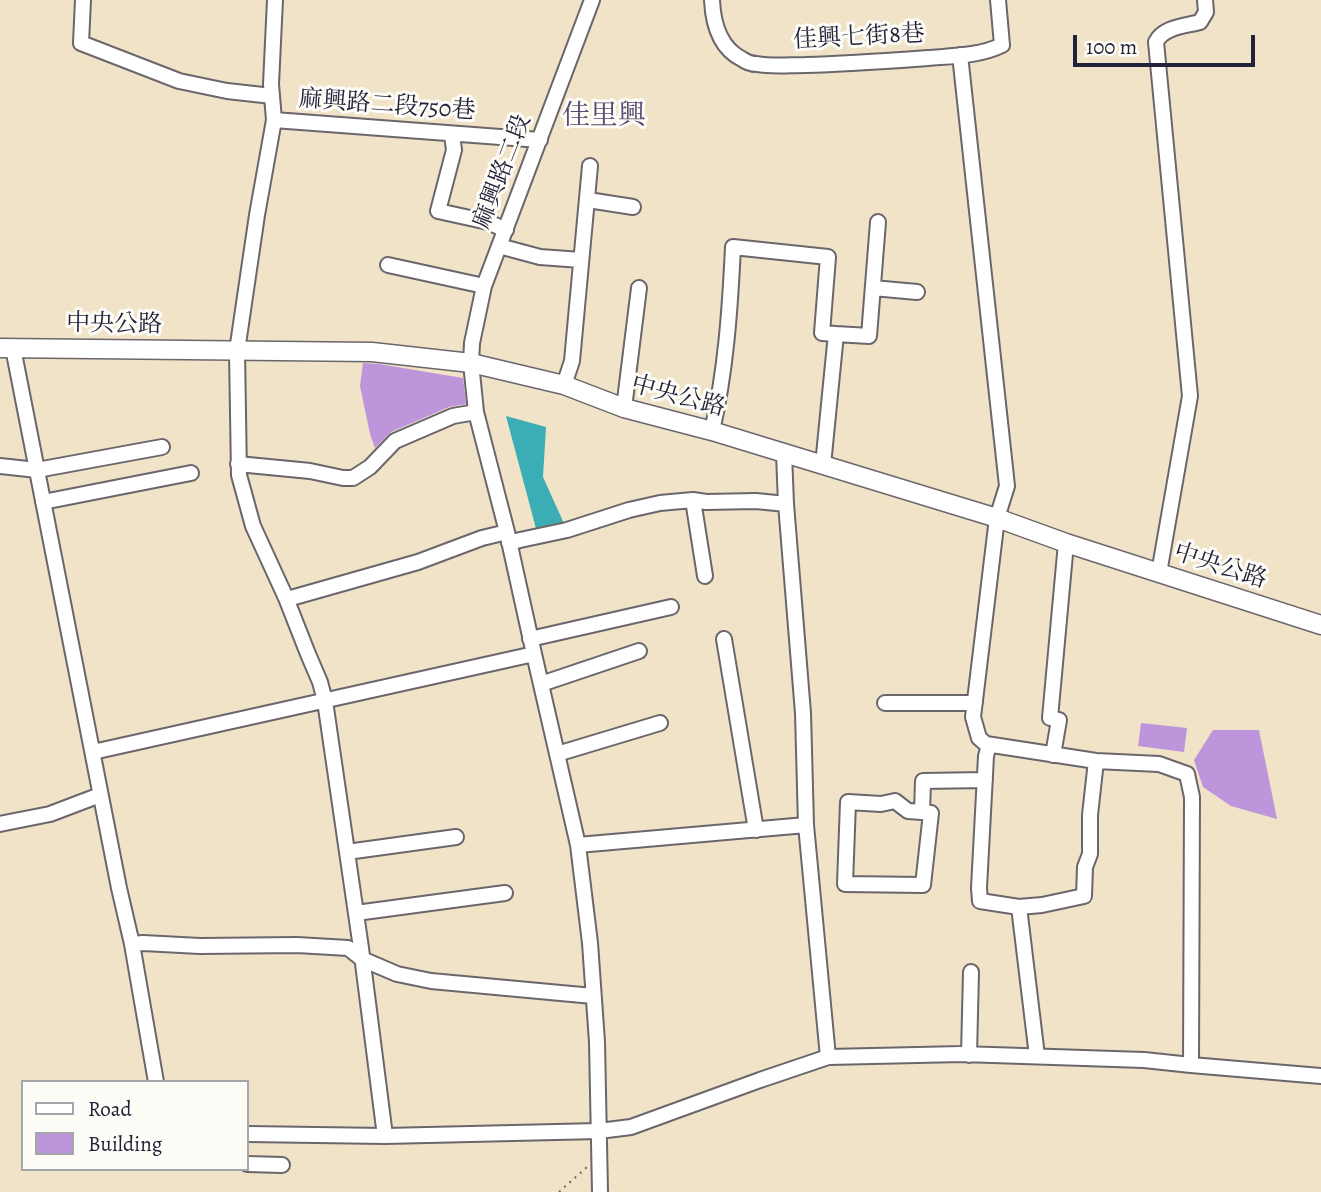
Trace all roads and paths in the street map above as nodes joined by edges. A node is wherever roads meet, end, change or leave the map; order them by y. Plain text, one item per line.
1 (83, 0) edge
2 (275, 0) edge
3 (592, 0) edge
4 (712, 0) edge
5 (998, 0) edge
6 (1205, 0) edge
7 (960, 55) junction
8 (272, 96) junction
9 (274, 120) junction
10 (452, 135) junction
11 (540, 140) junction
12 (590, 166) dead end
13 (588, 200) junction
14 (633, 207) dead end
15 (878, 222) dead end
16 (506, 230) junction
17 (499, 246) junction
18 (582, 260) junction
19 (388, 265) dead end
20 (484, 286) junction
21 (639, 288) dead end
22 (873, 288) junction
23 (917, 292) dead end
24 (836, 334) junction
25 (6, 348) edge
26 (237, 351) junction
27 (471, 363) junction
28 (564, 385) junction
29 (624, 408) junction
30 (476, 412) junction
31 (712, 431) junction
32 (162, 447) dead end
33 (785, 453) junction
34 (239, 464) junction
35 (823, 465) junction
36 (0, 466) edge
37 (37, 470) junction
38 (191, 472) dead end
39 (693, 499) junction
40 (43, 502) junction
41 (786, 504) junction
42 (997, 518) junction
43 (508, 538) junction
44 (1066, 543) junction
45 (1159, 573) junction
46 (705, 576) dead end
47 (286, 597) junction
48 (671, 607) dead end
49 (1321, 625) edge
50 (723, 639) dead end
51 (532, 647) junction
52 (639, 651) dead end
53 (541, 684) junction
54 (325, 701) junction
55 (885, 703) dead end
56 (975, 703) junction
57 (660, 723) dead end
58 (989, 745) junction
59 (93, 752) junction
60 (556, 754) junction
61 (1053, 755) junction
62 (1096, 761) junction
63 (985, 780) junction
64 (100, 795) junction
65 (922, 812) junction
66 (0, 824) edge
67 (806, 825) junction
68 (756, 830) junction
69 (456, 836) dead end
70 (578, 845) junction
71 (346, 852) junction
72 (505, 893) dead end
73 (1018, 907) junction
74 (356, 913) junction
75 (132, 944) junction
76 (362, 959) junction
77 (971, 972) dead end
78 (593, 996) junction
79 (969, 1055) junction
80 (1037, 1056) junction
81 (828, 1057) junction
82 (1191, 1065) junction
83 (1321, 1076) edge
84 (156, 1080) edge
85 (599, 1131) junction
86 (248, 1134) edge
87 (385, 1136) junction
88 (599, 1156) junction
89 (248, 1164) edge
90 (282, 1165) dead end
91 (559, 1192) edge
92 (600, 1192) edge

1 - 8 street
2 - 8 street
3 - 11 street, 麻興路二段
4 - 7 street, 佳興七街8巷
5 - 7 street, 佳興七街8巷
6 - 45 street
7 - 42 street
8 - 9 street
9 - 10 street, 麻興路二段750巷
9 - 26 street
10 - 11 street, 麻興路二段750巷
10 - 16 street
11 - 16 street, 麻興路二段
12 - 13 street
13 - 14 street
13 - 18 street
15 - 22 street
16 - 17 street, 麻興路二段
17 - 18 street
17 - 20 street, 麻興路二段
18 - 28 street
19 - 20 street
20 - 27 street, 麻興路二段
21 - 29 street
22 - 23 street
22 - 24 street
24 - 31 street
24 - 35 street
25 - 26 main road, 中央公路
25 - 37 street
26 - 27 main road, 中央公路
26 - 34 street
27 - 28 main road, 中央公路
27 - 30 street, 麻興路二段
28 - 29 main road, 中央公路
29 - 31 main road, 中央公路
30 - 34 street
30 - 43 street, 麻興路二段
31 - 33 main road, 中央公路
32 - 37 street
33 - 35 main road, 中央公路
33 - 41 street
34 - 47 street
35 - 42 main road, 中央公路
36 - 37 street
37 - 40 street
38 - 40 street
39 - 41 street
39 - 43 street
39 - 46 street
40 - 59 street
41 - 67 street
42 - 44 main road, 中央公路
42 - 56 street
43 - 47 street
43 - 51 street, 麻興路二段
44 - 45 main road, 中央公路
44 - 61 street
45 - 49 main road, 中央公路
47 - 54 street
48 - 51 street
50 - 68 street
51 - 53 street, 麻興路二段
51 - 54 street
52 - 53 street
53 - 60 street, 麻興路二段
54 - 59 street
54 - 71 street
55 - 56 street
56 - 58 street
57 - 60 street
58 - 61 street
58 - 63 street
59 - 64 street
60 - 70 street, 麻興路二段
61 - 62 street
62 - 73 street
62 - 82 street
63 - 65 street
63 - 73 street
64 - 66 street
64 - 75 street
65 - 65 street
67 - 68 street
67 - 81 street
68 - 70 street
69 - 71 street
70 - 78 street, 麻興路二段
71 - 74 street
72 - 74 street
73 - 80 street
74 - 76 street
75 - 76 street
75 - 84 street
76 - 78 street
76 - 87 street
77 - 79 street
78 - 85 street, 麻興路二段
79 - 80 street
79 - 81 street
80 - 82 street
81 - 85 street
82 - 83 street
85 - 87 street
85 - 88 street, 麻興路二段
86 - 87 street
88 - 91 path
88 - 92 street, 麻興路二段
89 - 90 street

